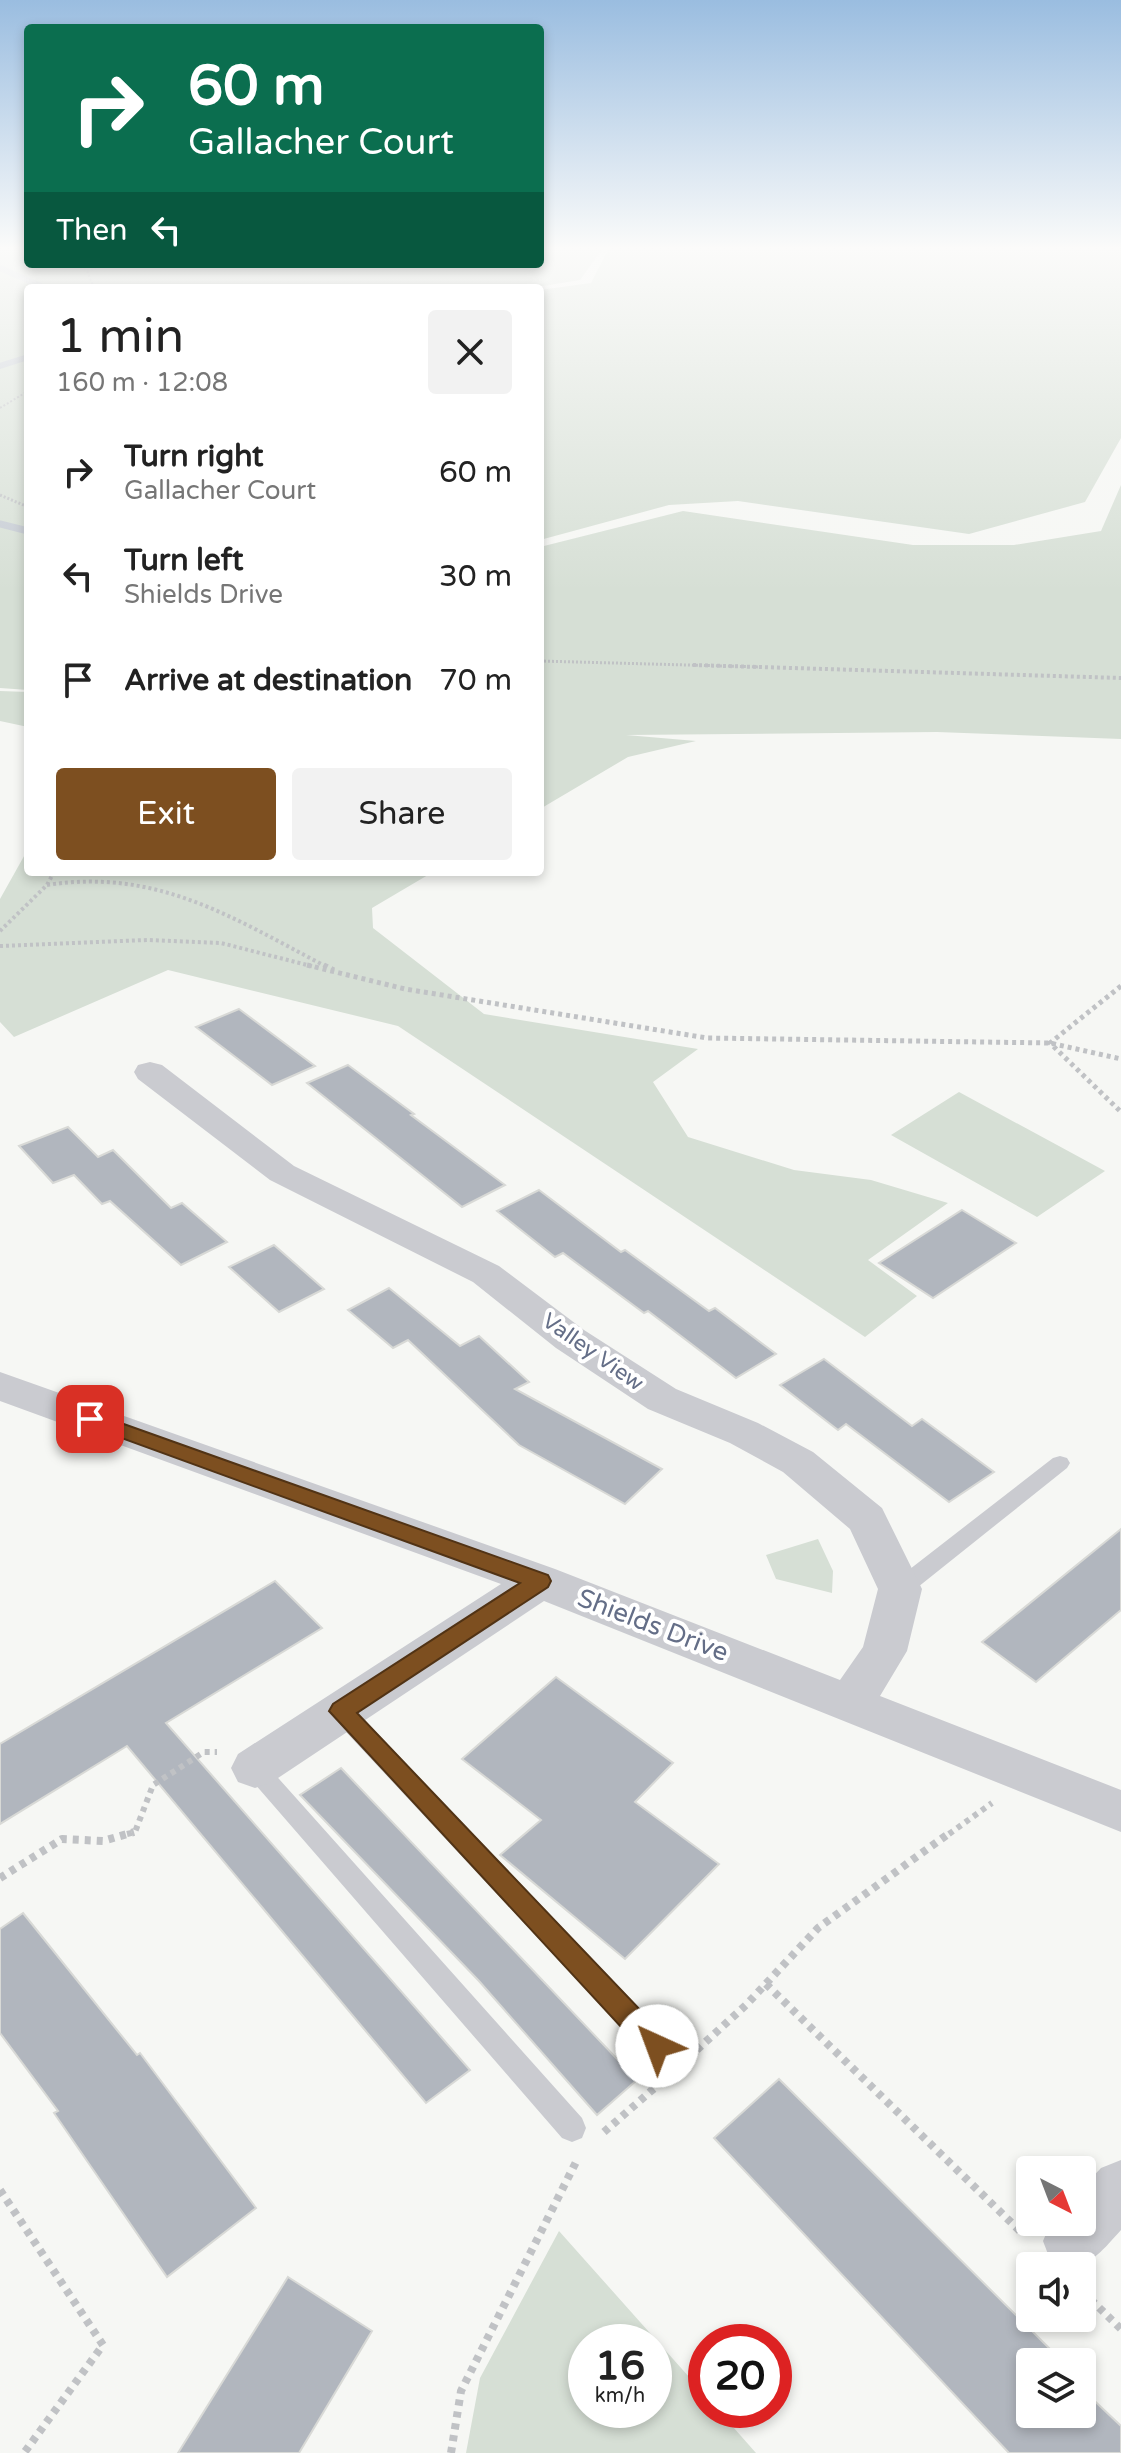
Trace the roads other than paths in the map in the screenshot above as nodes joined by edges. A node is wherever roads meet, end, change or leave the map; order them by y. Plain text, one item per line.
1 (150, 1072) dead end
2 (0, 1386) edge
3 (1060, 1463) dead end
4 (540, 1581) junction
5 (900, 1589) junction
6 (851, 1702) junction
7 (341, 1711) junction
8 (255, 1768) joint
9 (1121, 1811) edge
10 (657, 2046) dead end
11 (582, 2135) road end
12 (1121, 2190) edge
13 (1069, 2252) edge

1 - 5 street, Valley View
2 - 4 street, Shields Drive
3 - 5 lane
4 - 6 street, Shields Drive
4 - 7 street
5 - 6 street
6 - 9 street, Shields Drive
7 - 8 street
7 - 10 lane
8 - 11 lane
12 - 13 street

